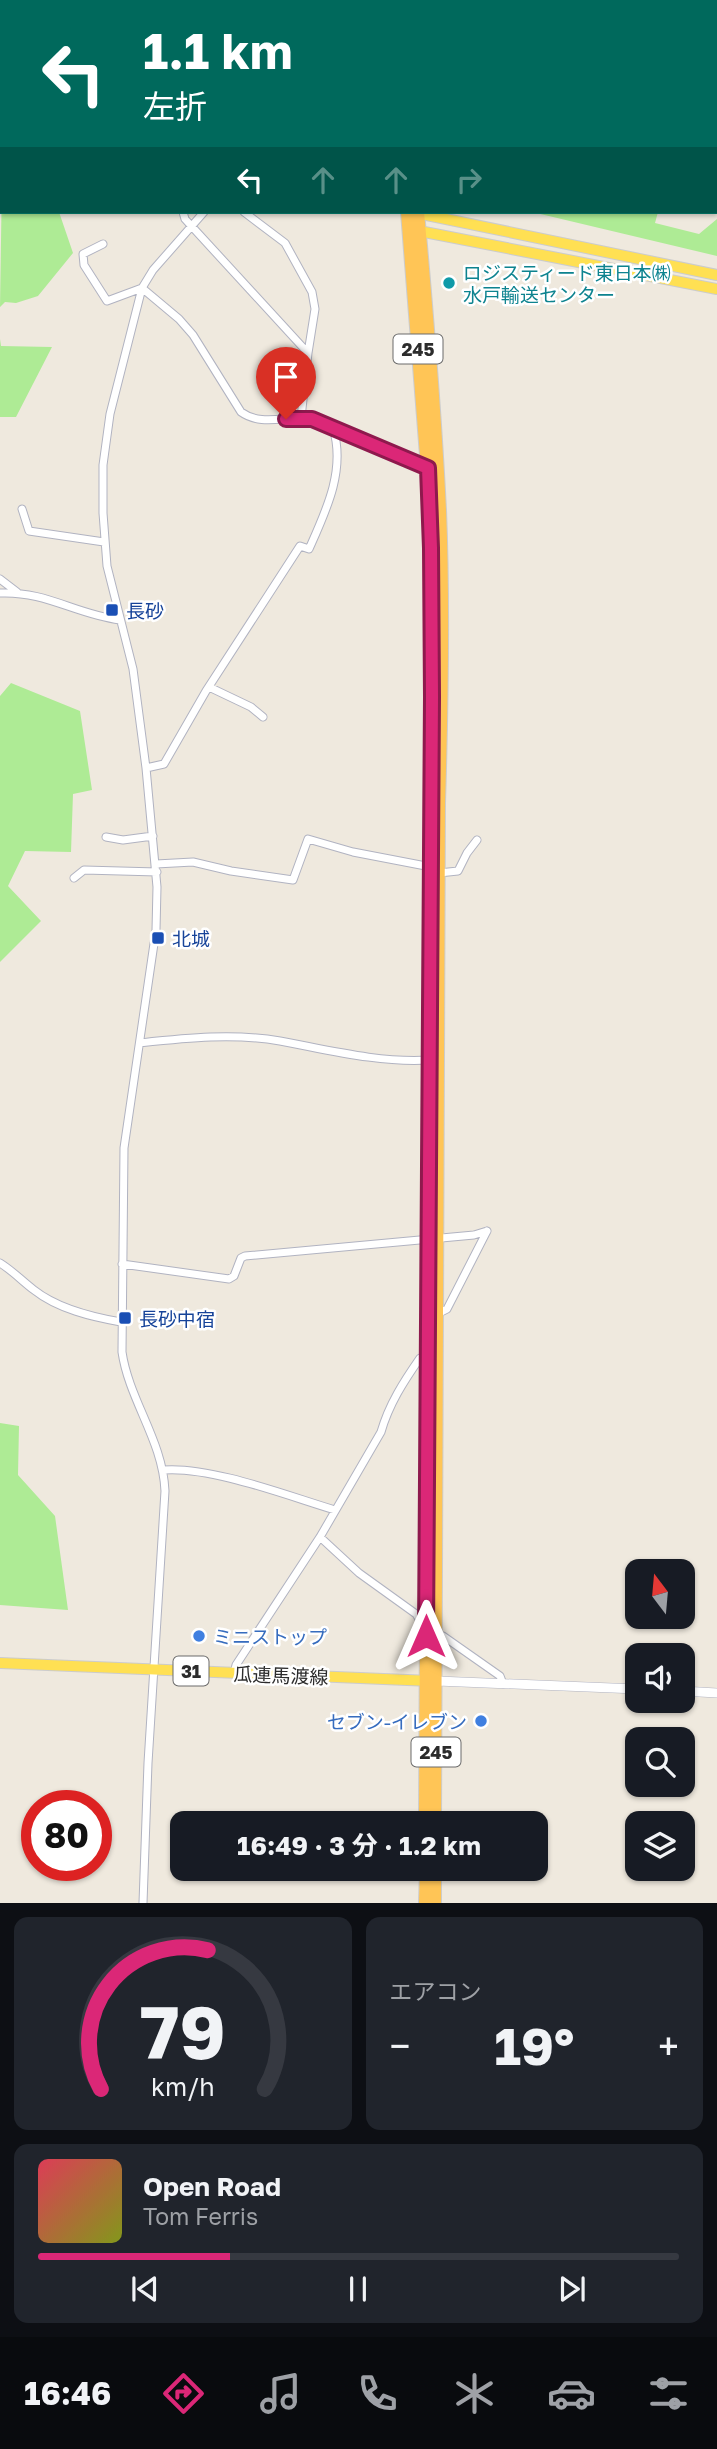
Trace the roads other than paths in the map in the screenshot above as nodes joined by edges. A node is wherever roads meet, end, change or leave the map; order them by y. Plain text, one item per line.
1 (184, 214) edge
2 (202, 214) edge
3 (247, 214) edge
4 (408, 214) edge
5 (418, 214) edge
6 (427, 214) edge
7 (191, 225) junction
8 (414, 230) junction
9 (103, 244) dead end
10 (717, 275) edge
11 (142, 288) junction
12 (717, 289) edge
13 (308, 353) junction
14 (301, 418) junction
15 (333, 428) junction
16 (432, 468) junction
17 (22, 509) dead end
18 (104, 542) junction
19 (0, 579) edge
20 (18, 592) junction
21 (0, 593) edge
22 (120, 620) junction
23 (209, 687) junction
24 (263, 717) dead end
25 (146, 768) junction
26 (153, 836) junction
27 (106, 837) dead end
28 (477, 840) dead end
29 (156, 868) junction
30 (435, 870) junction
31 (74, 878) dead end
32 (140, 1043) junction
33 (430, 1060) junction
34 (433, 1239) junction
35 (0, 1263) edge
36 (122, 1264) junction
37 (439, 1313) junction
38 (121, 1322) junction
39 (427, 1356) junction
40 (163, 1470) junction
41 (335, 1510) junction
42 (320, 1537) junction
43 (419, 1619) dead end
44 (443, 1636) dead end
45 (0, 1663) edge
46 (154, 1669) junction
47 (234, 1673) junction
48 (431, 1681) junction
49 (503, 1684) junction
50 (625, 1689) edge
51 (695, 1692) edge
52 (717, 1693) edge
53 (426, 1811) edge
54 (435, 1811) edge
55 (426, 1881) edge
56 (435, 1881) edge
57 (143, 1903) edge
58 (425, 1903) edge
59 (435, 1903) edge

1 - 7 street
2 - 7 street
3 - 13 street
4 - 8 highway, 245
5 - 8 highway, 245
6 - 10 main road
7 - 11 street
7 - 13 street
8 - 12 main road
8 - 16 highway, 245
9 - 11 street
11 - 14 street
11 - 18 street
13 - 14 street
14 - 15 street
15 - 16 street
15 - 23 street
16 - 30 highway, 245
17 - 18 street
18 - 22 street
19 - 20 street
20 - 21 street
20 - 22 street
22 - 25 street
23 - 24 street
23 - 25 street
25 - 26 street
26 - 27 street
26 - 29 street
28 - 30 street
29 - 30 street
29 - 31 street
29 - 32 street
30 - 33 highway, 245
30 - 34 highway, 245
32 - 33 street
32 - 36 street
33 - 34 highway, 245
34 - 36 street
34 - 37 highway, 245
34 - 37 street
34 - 39 highway, 245
35 - 38 street
36 - 38 street
37 - 48 highway, 245
38 - 40 street
39 - 41 street
39 - 48 highway, 245
40 - 41 street
40 - 46 street
41 - 42 street
42 - 43 street
42 - 47 street
44 - 49 street
45 - 46 main road, 瓜連馬渡線 / 31
46 - 47 main road, 瓜連馬渡線 / 31
46 - 57 street
47 - 48 main road, 瓜連馬渡線 / 31
48 - 49 street
48 - 53 highway, 245
48 - 54 highway, 245
49 - 50 street
51 - 52 street
55 - 58 highway
56 - 59 highway

